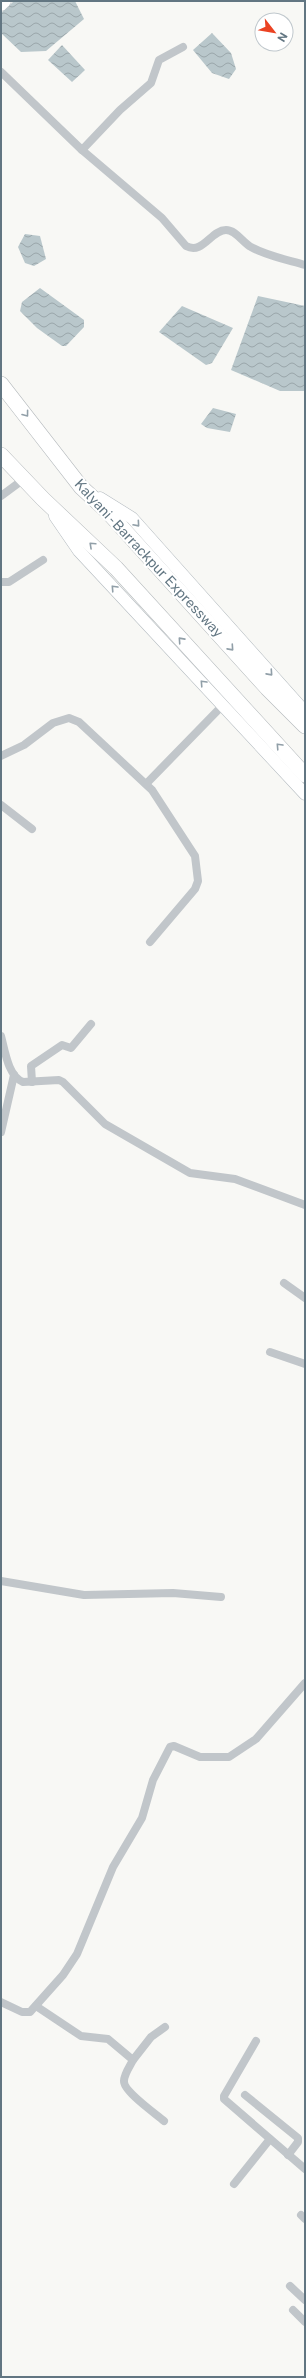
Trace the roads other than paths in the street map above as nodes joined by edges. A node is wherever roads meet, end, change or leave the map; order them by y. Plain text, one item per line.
1 (5, 1) edge
2 (1, 5) edge
3 (184, 47) dead end
4 (1, 72) edge
5 (82, 150) junction
6 (305, 265) edge
7 (1, 384) edge
8 (1, 455) edge
9 (24, 479) junction
10 (81, 487) junction
11 (1, 496) edge
12 (43, 499) junction
13 (43, 560) dead end
14 (1, 582) edge
15 (223, 705) junction
16 (305, 712) edge
17 (305, 726) edge
18 (1, 756) edge
19 (305, 775) edge
20 (146, 784) junction
21 (305, 794) edge
22 (1, 805) edge
23 (32, 829) dead end
24 (150, 942) dead end
25 (91, 1024) dead end
26 (1, 1036) edge
27 (14, 1075) junction
28 (32, 1082) junction
29 (1, 1132) edge
30 (305, 1205) edge
31 (284, 1283) dead end
32 (305, 1298) edge
33 (270, 1352) dead end
34 (305, 1364) edge
35 (1, 1582) edge
36 (221, 1597) dead end
37 (305, 1683) edge
38 (1, 2002) edge
39 (36, 2006) junction
40 (165, 2027) dead end
41 (256, 2041) dead end
42 (133, 2060) junction
43 (245, 2095) dead end
44 (164, 2121) dead end
45 (270, 2138) junction
46 (288, 2155) junction
47 (305, 2169) edge
48 (234, 2184) dead end
49 (290, 2286) dead end
50 (305, 2300) edge
51 (293, 2310) dead end
52 (305, 2322) edge

1 - 2 street
3 - 5 street
4 - 5 street
5 - 6 street
7 -> 10 highway, Kalyani - Barrackpur Expressway
8 - 9 highway
9 - 11 street
9 - 12 highway
10 -> 16 street
10 -> 17 highway, Kalyani - Barrackpur Expressway
15 -> 12 street
19 -> 12 highway
13 - 14 street
15 - 20 street
15 - 21 street
18 - 20 street
20 - 24 street
22 - 23 street
25 - 28 street
26 - 27 street
27 - 28 street
27 - 29 street
28 - 30 street
31 - 32 street
33 - 34 street
35 - 36 street
37 - 39 street
38 - 39 street
39 - 42 street
40 - 42 street
41 - 45 street
42 - 44 street
43 - 46 street
45 - 46 street
45 - 48 street
46 - 47 street
49 - 50 street
51 - 52 street

